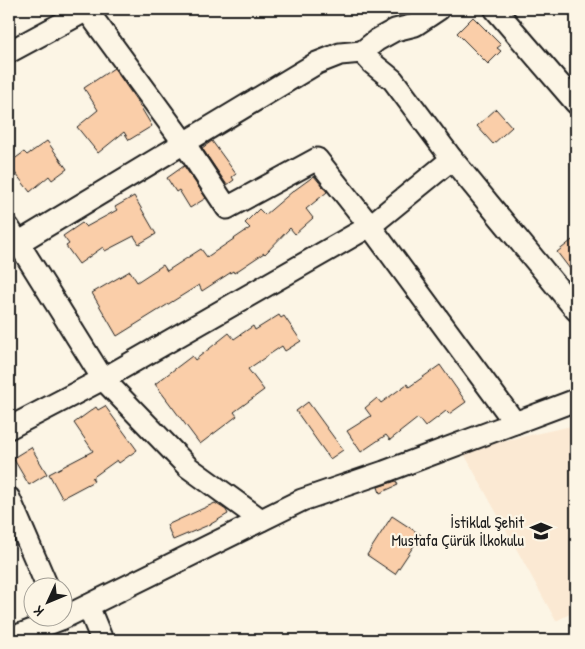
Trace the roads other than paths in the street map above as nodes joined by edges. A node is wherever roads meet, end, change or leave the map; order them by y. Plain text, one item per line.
1 (440, 9) edge
2 (495, 9) edge
3 (86, 10) edge
4 (9, 52) edge
5 (362, 52) junction
6 (576, 103) edge
7 (184, 143) junction
8 (452, 159) junction
9 (370, 226) junction
10 (12, 239) edge
11 (576, 310) edge
12 (103, 379) junction
13 (576, 400) edge
14 (515, 423) junction
15 (9, 428) edge
16 (9, 498) edge
17 (261, 520) junction
18 (43, 576) edge
19 (88, 606) junction
20 (72, 613) edge
21 (41, 626) edge
22 (9, 639) edge
23 (102, 640) edge

1 - 5 street
2 - 6 street
3 - 4 street
3 - 7 street
5 - 7 street
5 - 8 street
7 - 9 street
7 - 10 street
8 - 9 street
8 - 11 street
9 - 12 street
9 - 14 street
10 - 12 street
12 - 15 street
12 - 17 street
13 - 14 street
14 - 17 street
16 - 18 street
17 - 19 street
19 - 20 street
19 - 23 street
21 - 22 street

